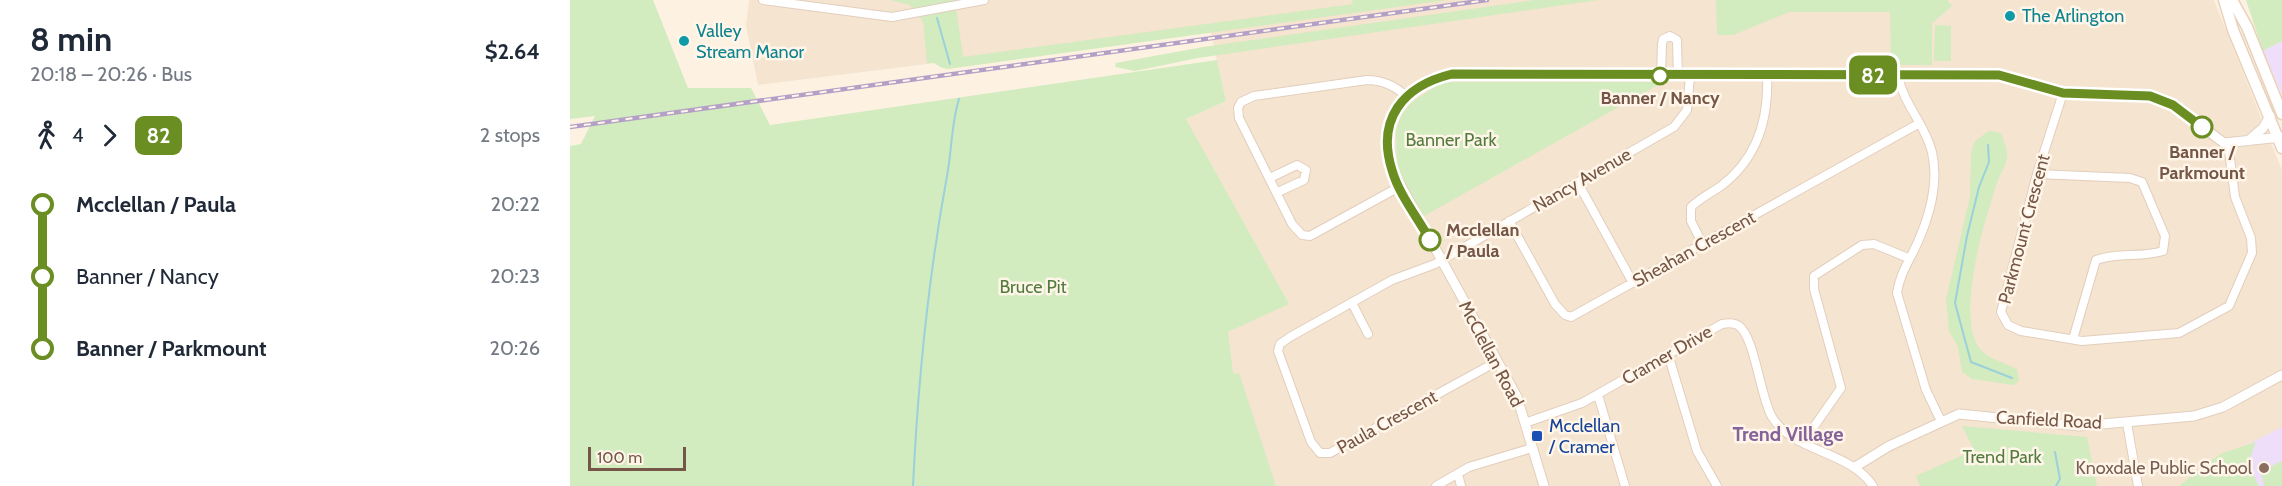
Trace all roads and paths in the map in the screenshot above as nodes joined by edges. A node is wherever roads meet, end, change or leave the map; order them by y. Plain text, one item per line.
1 (763, 0) edge
2 (984, 0) edge
3 (2224, 0) edge
4 (2232, 0) edge
5 (1767, 75) junction
6 (1898, 75) junction
7 (1661, 76) junction
8 (1678, 76) junction
9 (1690, 76) junction
10 (2063, 93) junction
11 (1406, 96) junction
12 (2282, 114) edge
13 (2270, 116) junction
14 (1918, 124) junction
15 (2280, 141) edge
16 (2228, 143) junction
17 (2246, 143) junction
18 (2037, 174) junction
19 (1270, 178) junction
20 (1578, 183) junction
21 (1399, 187) junction
22 (1278, 192) junction
23 (1509, 221) junction
24 (1703, 245) junction
25 (1908, 258) junction
26 (1441, 260) junction
27 (1633, 283) junction
28 (1352, 303) junction
29 (1368, 334) dead end
30 (2073, 339) junction
31 (1668, 354) junction
32 (1496, 362) junction
33 (2282, 375) edge
34 (1598, 395) junction
35 (1941, 421) junction
36 (1525, 423) junction
37 (2127, 423) junction
38 (1804, 441) junction
39 (1532, 448) junction
40 (1855, 467) junction
41 (1458, 474) junction
42 (1436, 486) edge
43 (1461, 486) edge
44 (1544, 486) edge
45 (1625, 486) edge
46 (1717, 486) edge
47 (1873, 486) edge
48 (2138, 486) edge

1 - 2 street
3 - 13 main road
4 - 12 main road
5 - 6 street
5 - 9 street
5 - 24 street
6 - 10 street
6 - 14 street
7 - 8 street
7 - 8 street
7 - 11 street
8 - 9 street
9 - 20 street, Nancy Avenue
10 - 16 street
10 - 18 street, Parkmount Crescent
11 - 19 street
11 - 21 street, McClellan Road
13 - 15 main road
13 - 17 street
14 - 24 street, Sheahan Crescent
14 - 25 street
15 - 17 street
16 - 17 street
16 - 30 street, Parkmount Crescent
18 - 30 street, Parkmount Crescent
18 - 30 street
19 - 22 street
19 - 22 street
20 - 23 street, Nancy Avenue
20 - 27 street
21 - 22 street
21 - 26 street, McClellan Road
23 - 26 street, Nancy Avenue
23 - 27 street, Sheahan Crescent
24 - 27 street, Sheahan Crescent
25 - 35 street
25 - 38 street
26 - 28 street, Paula Crescent
26 - 32 street, McClellan Road
28 - 29 street
28 - 32 street, Paula Crescent
31 - 34 street, Cramer Drive
31 - 38 street, Cramer Drive
31 - 46 street
32 - 36 street, McClellan Road
33 - 37 street, Canfield Road
34 - 36 street, Cramer Drive
34 - 45 street
35 - 37 street, Canfield Road
35 - 40 street, Canfield Road
36 - 39 street, McClellan Road
37 - 48 street
38 - 40 street, Cramer Drive
39 - 41 street
39 - 44 street, McClellan Road
40 - 47 street, Cramer Drive
41 - 42 street
41 - 43 street

